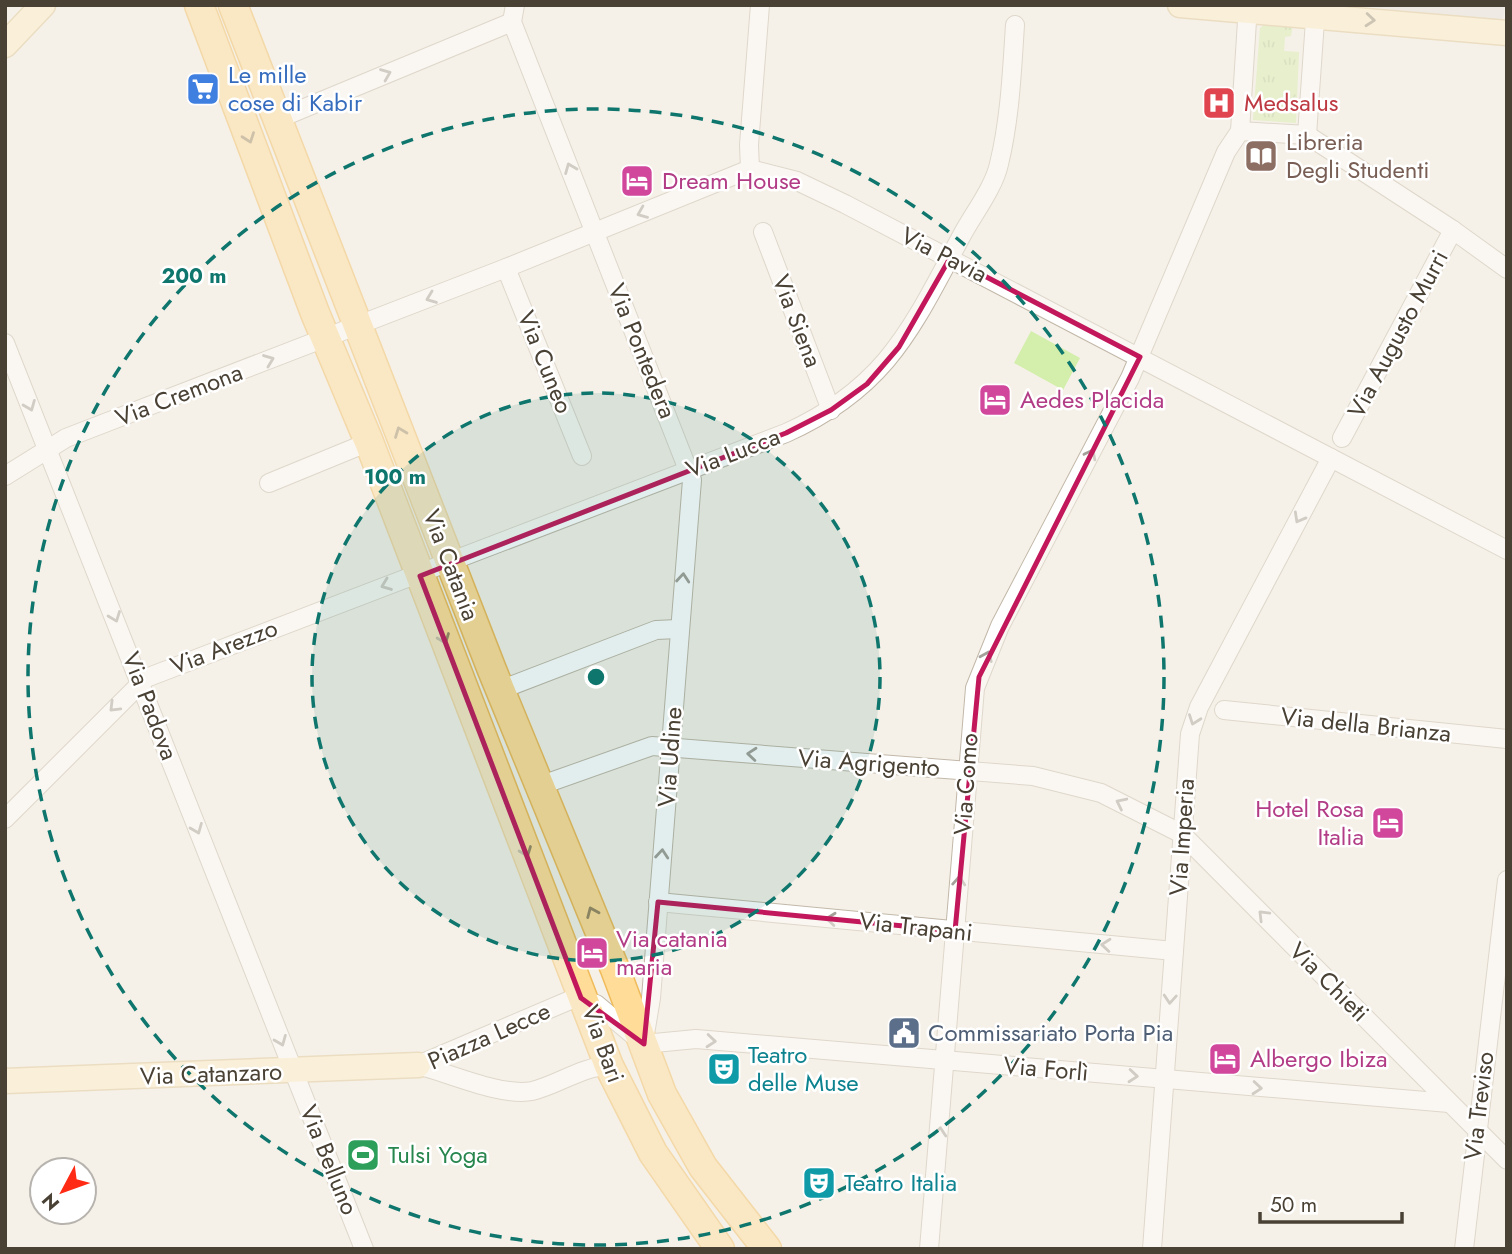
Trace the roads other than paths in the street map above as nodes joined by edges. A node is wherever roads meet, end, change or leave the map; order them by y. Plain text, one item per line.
1 (43, 5) edge
2 (199, 5) edge
3 (233, 5) edge
4 (760, 5) edge
5 (1180, 5) edge
6 (1248, 8) edge
7 (1316, 10) edge
8 (513, 14) edge
9 (1015, 25) dead end
10 (1507, 33) edge
11 (5, 45) edge
12 (278, 119) junction
13 (1240, 131) junction
14 (1307, 135) junction
15 (751, 169) junction
16 (1453, 230) junction
17 (595, 232) junction
18 (763, 232) dead end
19 (950, 258) junction
20 (506, 268) junction
21 (1507, 270) edge
22 (359, 326) junction
23 (325, 339) junction
24 (5, 342) edge
25 (1140, 357) junction
26 (831, 410) junction
27 (1342, 438) dead end
28 (369, 442) junction
29 (48, 449) junction
30 (582, 456) dead end
31 (1331, 458) junction
32 (690, 469) junction
33 (5, 476) edge
34 (270, 483) dead end
35 (1507, 550) edge
36 (451, 564) junction
37 (420, 576) junction
38 (678, 629) junction
39 (139, 682) junction
40 (500, 690) junction
41 (1224, 710) dead end
42 (1507, 739) edge
43 (671, 746) junction
44 (967, 770) junction
45 (539, 786) junction
46 (5, 819) edge
47 (1182, 834) junction
48 (1507, 880) edge
49 (658, 902) junction
50 (956, 931) junction
51 (1174, 951) junction
52 (581, 998) junction
53 (644, 1044) junction
54 (946, 1060) junction
55 (418, 1065) junction
56 (609, 1066) junction
57 (293, 1071) junction
58 (1165, 1079) junction
59 (5, 1081) edge
60 (1449, 1103) junction
61 (1475, 1130) junction
62 (1507, 1160) edge
63 (717, 1248) edge
64 (364, 1249) edge
65 (767, 1249) edge
66 (929, 1249) edge
67 (1152, 1249) edge
68 (1464, 1249) edge

1 - 11 street
2 -> 23 main road, Via Catania
3 - 12 main road, Via Catania
4 - 15 street
5 - 6 street
6 - 7 street
6 - 13 street
7 -> 10 street
7 - 14 street
12 -> 8 street
17 -> 8 street, Via Pontedera
9 - 19 street, Via Lucca
12 - 22 main road, Via Catania
13 - 14 street
13 - 25 street, Via Como
14 - 16 street
15 -> 17 street
15 - 19 street, Via Pavia
16 - 21 street
16 - 27 street, Via Augusto Murri
17 - 20 street
17 - 32 street, Via Pontedera
18 - 26 street, Via Siena
19 - 25 street, Via Pavia
19 - 26 street, Via Lucca
20 -> 22 street
20 - 30 street, Via Cuneo
22 - 23 street, Via Cremona
36 -> 22 main road, Via Catania
23 - 28 main road, Via Catania
29 -> 23 street, Via Cremona
24 -> 29 street, Via Padova
25 - 31 street, Via Pavia
44 -> 25 street, Via Como
26 - 32 street, Via Lucca
28 - 34 street
28 - 37 main road, Via Catania
29 - 33 street, Via Cremona
29 -> 39 street, Via Padova
31 - 35 street, Via Pavia
31 -> 47 street, Via Imperia
32 - 36 street, Via Lucca
38 -> 32 street, Via Udine
36 - 37 street, Via Arezzo
36 - 40 main road, Via Catania
37 -> 39 street, Via Arezzo
37 -> 52 main road, Via Catania
38 - 40 street
38 - 43 street, Via Udine
39 -> 46 street, Via Arezzo
39 -> 57 street, Via Padova
40 - 45 main road, Via Catania
41 - 42 street, Via della Brianza
44 -> 43 street, Via Agrigento
43 - 45 street, Via Agrigento
49 -> 43 street, Via Udine
47 -> 44 street, Via Agrigento
50 -> 44 street, Via Como
53 -> 45 main road, Via Catania
47 - 51 street, Via Imperia
60 -> 47 street, Via Chieti
48 - 61 street, Via Treviso
50 -> 49 street, Via Trapani
49 - 53 street, Via Udine
51 -> 50 street, Via Trapani
50 - 54 street, Via Como
51 -> 58 street, Via Imperia
52 - 53 street, Via Bari
52 - 55 street, Piazza Lecce
52 - 56 main road, Via Bari
53 -> 54 street, Via Forlì
53 - 65 main road, Via Bari
54 -> 58 street, Via Forlì
66 -> 54 street, Via Como
55 - 56 street, Piazza Lecce
55 - 57 street, Via Catanzaro
56 - 63 main road, Via Bari
57 - 59 street, Via Catanzaro
57 - 64 street, Via Belluno
58 -> 60 street, Via Forlì
58 - 67 street, Via Imperia
60 - 61 street, Via Chieti
61 - 62 street, Via Chieti
61 - 68 street, Via Treviso

